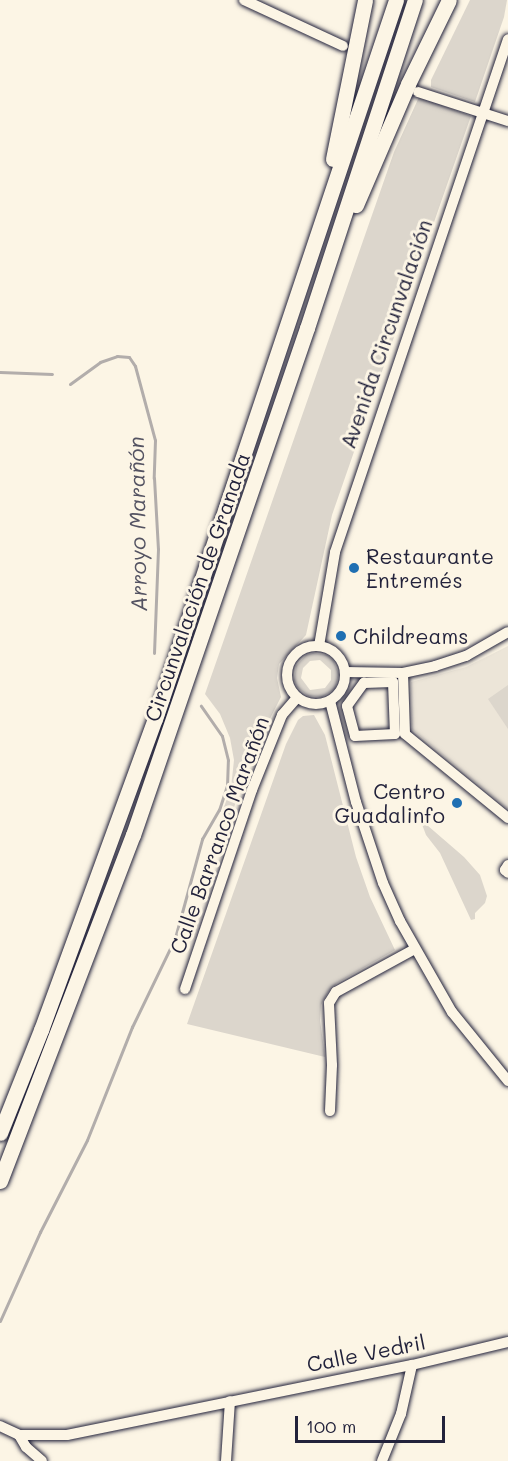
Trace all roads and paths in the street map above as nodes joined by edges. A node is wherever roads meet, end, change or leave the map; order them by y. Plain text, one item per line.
1 (364, 0) edge
2 (396, 0) edge
3 (415, 0) edge
4 (449, 0) edge
5 (248, 1) edge
6 (508, 39) edge
7 (343, 46) dead end
8 (418, 92) dead end
9 (483, 113) junction
10 (508, 121) edge
11 (325, 213) junction
12 (335, 238) junction
13 (508, 632) edge
14 (319, 646) junction
15 (345, 672) junction
16 (404, 674) junction
17 (297, 698) junction
18 (330, 701) junction
19 (347, 706) joint
20 (508, 818) edge
21 (508, 865) edge
22 (508, 873) edge
23 (415, 949) junction
24 (185, 989) dead end
25 (508, 1082) edge
26 (330, 1111) dead end
27 (0, 1133) edge
28 (0, 1181) edge
29 (508, 1342) edge
30 (411, 1365) junction
31 (230, 1401) junction
32 (0, 1426) edge
33 (19, 1435) junction
34 (42, 1461) edge
35 (226, 1461) edge
36 (382, 1461) edge

1 - 11 highway
2 - 11 highway, Circunvalación de Granada
3 - 12 highway, Circunvalación de Granada
4 - 12 highway
5 - 7 street
6 - 9 street, Avenida Circunvalación
8 - 9 street
9 - 10 street
9 - 14 street, Avenida Circunvalación
11 - 27 highway, Circunvalación de Granada
12 - 28 highway, Circunvalación de Granada
13 - 16 street
14 - 15 street
14 - 17 street
15 - 16 street
15 - 18 street
16 - 20 street
17 - 18 street
17 - 24 street, Calle Barranco Marañón
18 - 23 street
19 - 19 street
21 - 22 street
23 - 25 street
23 - 26 street
29 - 30 street, Calle Vedril
30 - 31 street, Calle Vedril
30 - 36 street
31 - 33 street, Calle Vedril
31 - 35 street
32 - 33 street, Calle Vedril
33 - 34 street

